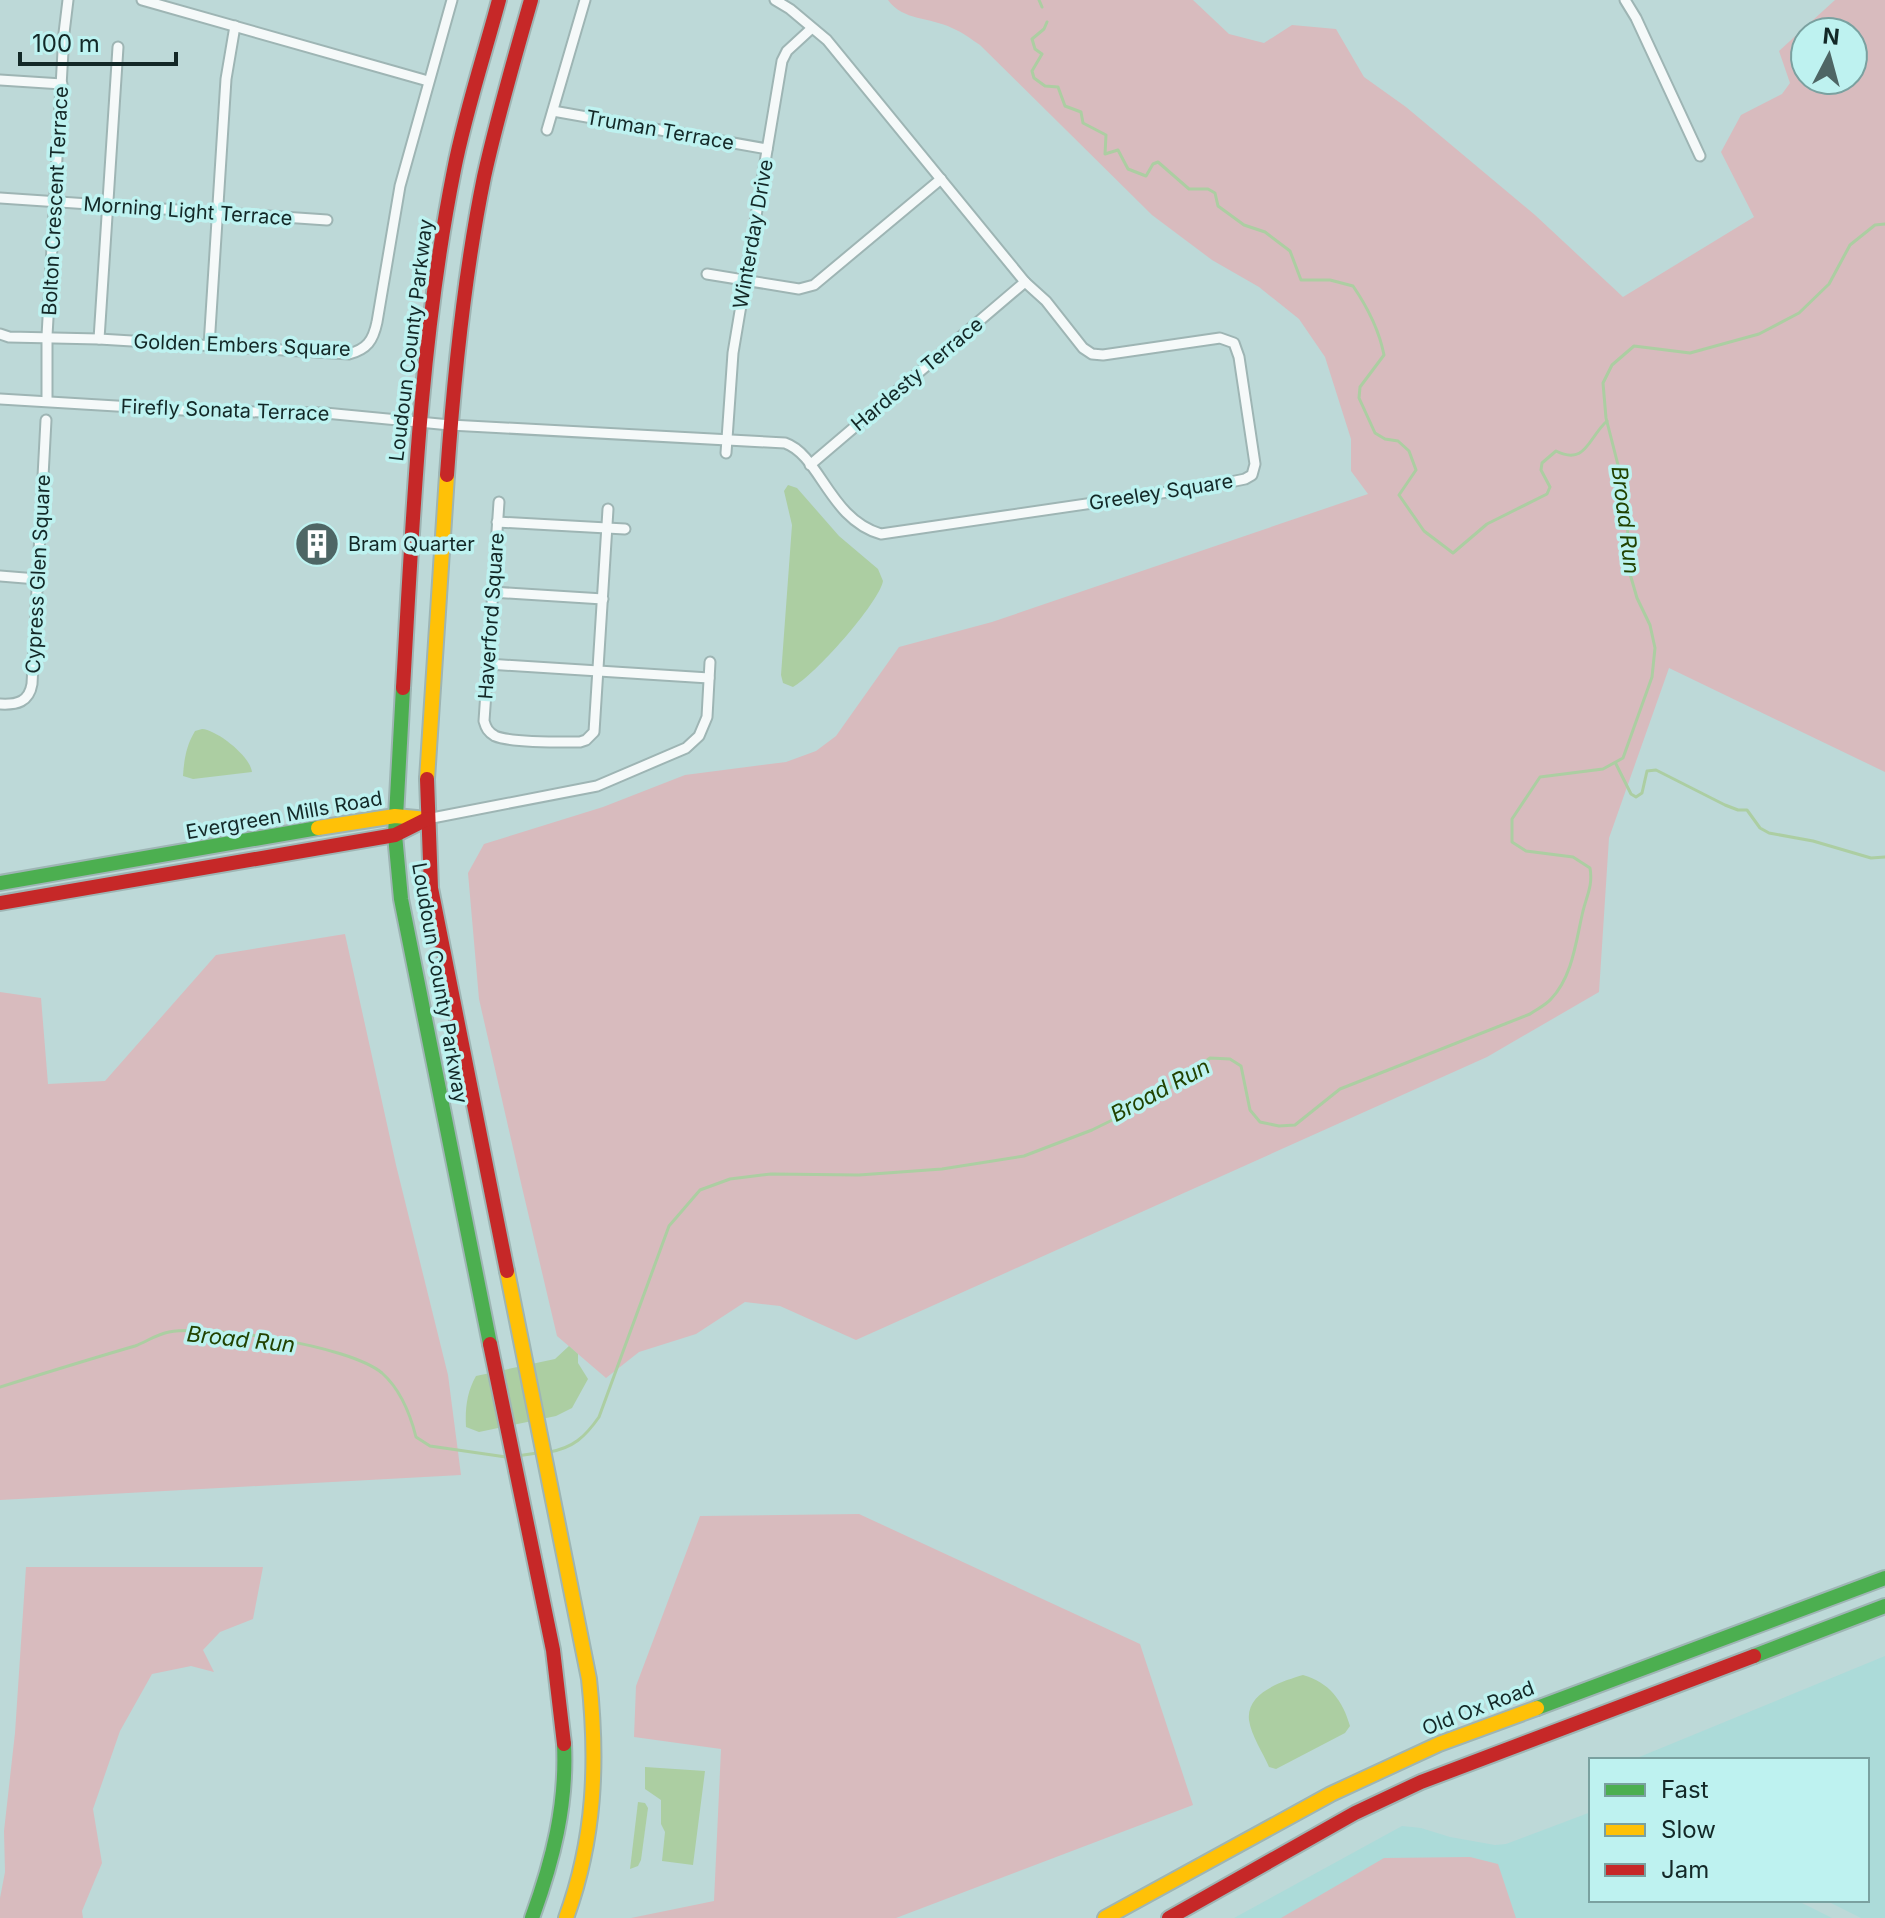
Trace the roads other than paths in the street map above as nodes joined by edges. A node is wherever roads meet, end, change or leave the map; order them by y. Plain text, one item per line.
1 (68, 0) edge
2 (142, 0) edge
3 (452, 0) edge
4 (499, 0) edge
5 (531, 0) edge
6 (585, 0) edge
7 (775, 0) edge
8 (1625, 0) edge
9 (235, 26) junction
10 (812, 28) junction
11 (118, 47) dead end
12 (0, 80) edge
13 (428, 81) junction
14 (62, 84) junction
15 (553, 111) junction
16 (547, 130) dead end
17 (767, 149) junction
18 (1700, 156) dead end
19 (941, 179) junction
20 (0, 199) edge
21 (55, 202) junction
22 (108, 206) junction
23 (219, 212) junction
24 (327, 220) dead end
25 (707, 274) dead end
26 (745, 280) junction
27 (1025, 282) junction
28 (0, 334) edge
29 (47, 336) junction
30 (99, 339) junction
31 (209, 346) junction
32 (0, 399) edge
33 (47, 401) junction
34 (46, 420) dead end
35 (418, 422) junction
36 (450, 425) junction
37 (727, 439) junction
38 (726, 453) dead end
39 (810, 465) junction
40 (499, 502) dead end
41 (608, 509) dead end
42 (497, 522) junction
43 (607, 528) junction
44 (625, 529) dead end
45 (0, 576) edge
46 (37, 579) junction
47 (492, 592) junction
48 (603, 599) junction
49 (710, 662) dead end
50 (488, 664) junction
51 (598, 671) junction
52 (709, 678) junction
53 (0, 704) edge
54 (395, 816) junction
55 (427, 819) junction
56 (395, 835) junction
57 (0, 883) edge
58 (0, 903) edge
59 (1885, 1578) edge
60 (1885, 1606) edge
61 (532, 1918) edge
62 (566, 1918) edge
63 (1105, 1918) edge
64 (1169, 1918) edge

1 - 14 street, Bolton Crescent Terrace
2 - 9 street
3 - 13 street, Golden Embers Square
4 - 35 main road, Loudoun County Parkway
5 - 36 main road, Loudoun County Parkway
6 - 15 street
7 - 10 street, Greeley Square
8 - 18 street
9 - 13 street
9 - 23 street
10 - 17 street, Winterday Drive
10 - 19 street, Greeley Square
11 - 22 street
12 - 14 street
13 - 31 street, Golden Embers Square
14 - 21 street, Bolton Crescent Terrace
15 - 16 street
15 - 17 street, Truman Terrace
17 - 26 street, Winterday Drive
19 - 26 street
19 - 27 street, Greeley Square
20 - 21 street, Morning Light Terrace
21 - 22 street, Morning Light Terrace
21 - 29 street, Bolton Crescent Terrace
22 - 23 street, Morning Light Terrace
22 - 30 street
23 - 24 street, Morning Light Terrace
23 - 31 street
25 - 26 street
26 - 37 street, Winterday Drive
27 - 39 street, Hardesty Terrace
27 - 39 street, Greeley Square
28 - 29 street, Golden Embers Square
29 - 30 street, Golden Embers Square
29 - 33 street, Bolton Crescent Terrace
30 - 31 street, Golden Embers Square
32 - 33 street, Firefly Sonata Terrace
33 - 35 street, Firefly Sonata Terrace
34 - 46 street, Cypress Glen Square
35 - 36 street, Firefly Sonata Terrace
35 - 54 main road, Loudoun County Parkway
36 - 37 street, Greeley Square
36 - 55 main road, Loudoun County Parkway
37 - 38 street, Winterday Drive
37 - 39 street, Greeley Square
40 - 42 street, Haverford Square
41 - 43 street, Haverford Square
42 - 43 street
42 - 47 street, Haverford Square
43 - 44 street
43 - 48 street, Haverford Square
45 - 46 street
46 - 53 street, Cypress Glen Square
47 - 48 street
47 - 50 street, Haverford Square
48 - 51 street, Haverford Square
49 - 52 street
50 - 51 street
50 - 51 street, Haverford Square
51 - 52 street
52 - 55 street
54 - 55 main road, Evergreen Mills Road
54 - 56 main road, Loudoun County Parkway
54 - 57 main road, Evergreen Mills Road
55 - 56 main road, Evergreen Mills Road
55 - 62 main road, Loudoun County Parkway
56 - 58 main road, Evergreen Mills Road
56 - 61 main road, Loudoun County Parkway
59 - 63 main road, Old Ox Road
60 - 64 main road

